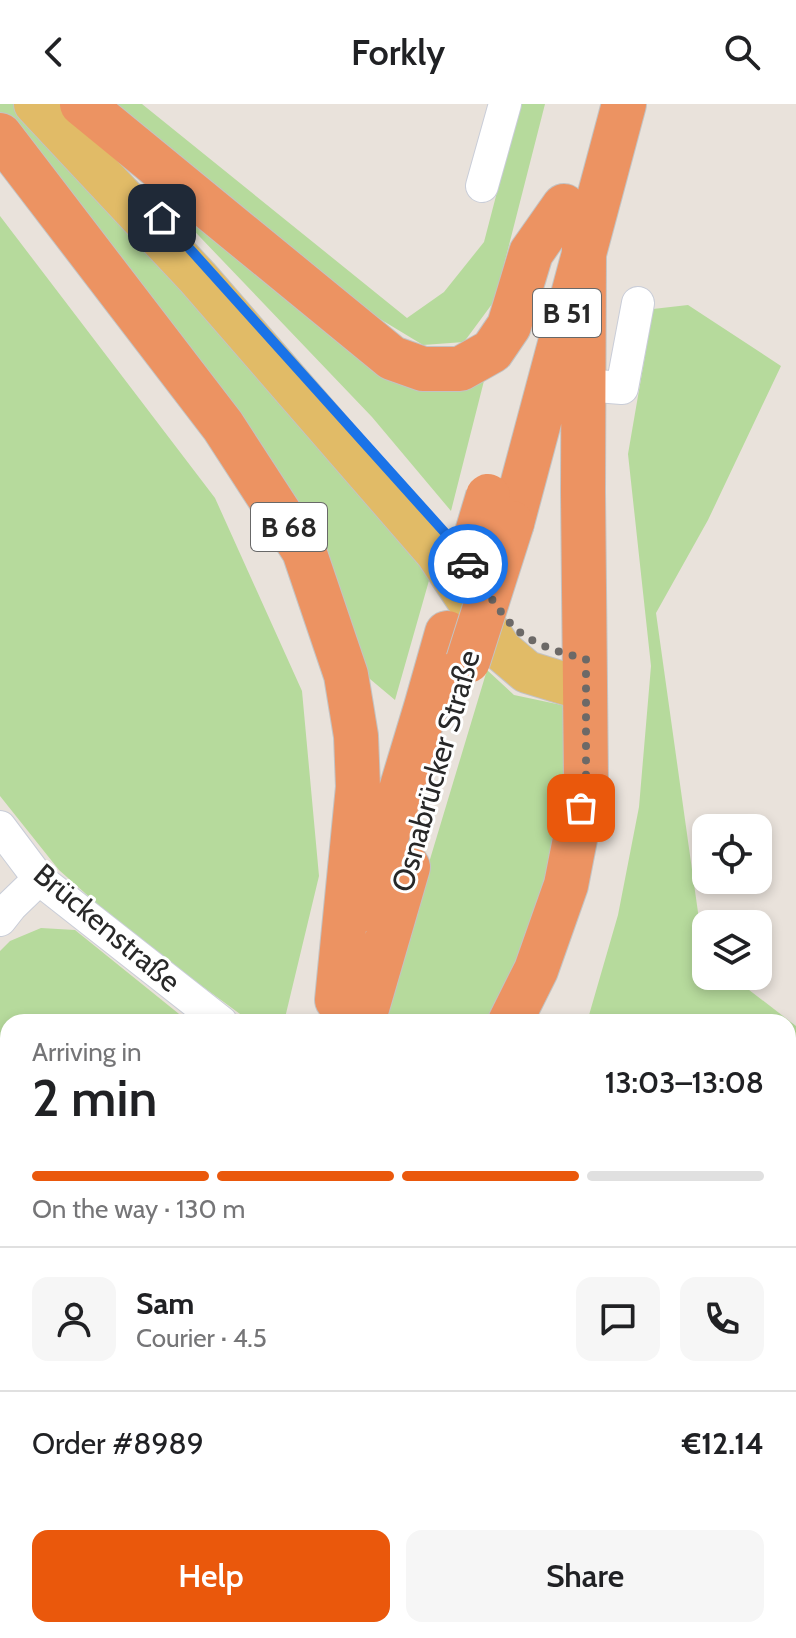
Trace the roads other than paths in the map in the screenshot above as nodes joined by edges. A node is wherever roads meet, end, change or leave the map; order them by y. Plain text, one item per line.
1 (35, 104) edge
2 (60, 104) edge
3 (82, 104) edge
4 (505, 104) edge
5 (592, 104) edge
6 (624, 104) edge
7 (0, 135) edge
8 (482, 186) dead end
9 (564, 206) junction
10 (584, 248) junction
11 (638, 303) dead end
12 (584, 385) junction
13 (500, 509) junction
14 (586, 675) junction
15 (0, 827) edge
16 (39, 879) junction
17 (0, 920) edge
18 (211, 1014) edge
19 (344, 1014) edge
20 (344, 1014) edge
21 (514, 1014) edge

1 - 14 main road
2 - 14 main road
3 - 9 highway
4 - 8 street
5 - 9 highway, Osnabrücker Straße / B 51
6 - 10 highway, Osnabrücker Straße / B 51
7 - 19 highway, B 68
9 - 13 highway, Osnabrücker Straße / B 51
10 - 12 highway
10 - 13 highway, Osnabrücker Straße / B 51
11 - 12 street
12 - 14 highway
13 - 20 highway, Osnabrücker Straße / B 51, bridge
14 - 21 highway
15 - 16 street, Brückenstraße
16 - 17 street
16 - 18 street, Brückenstraße

